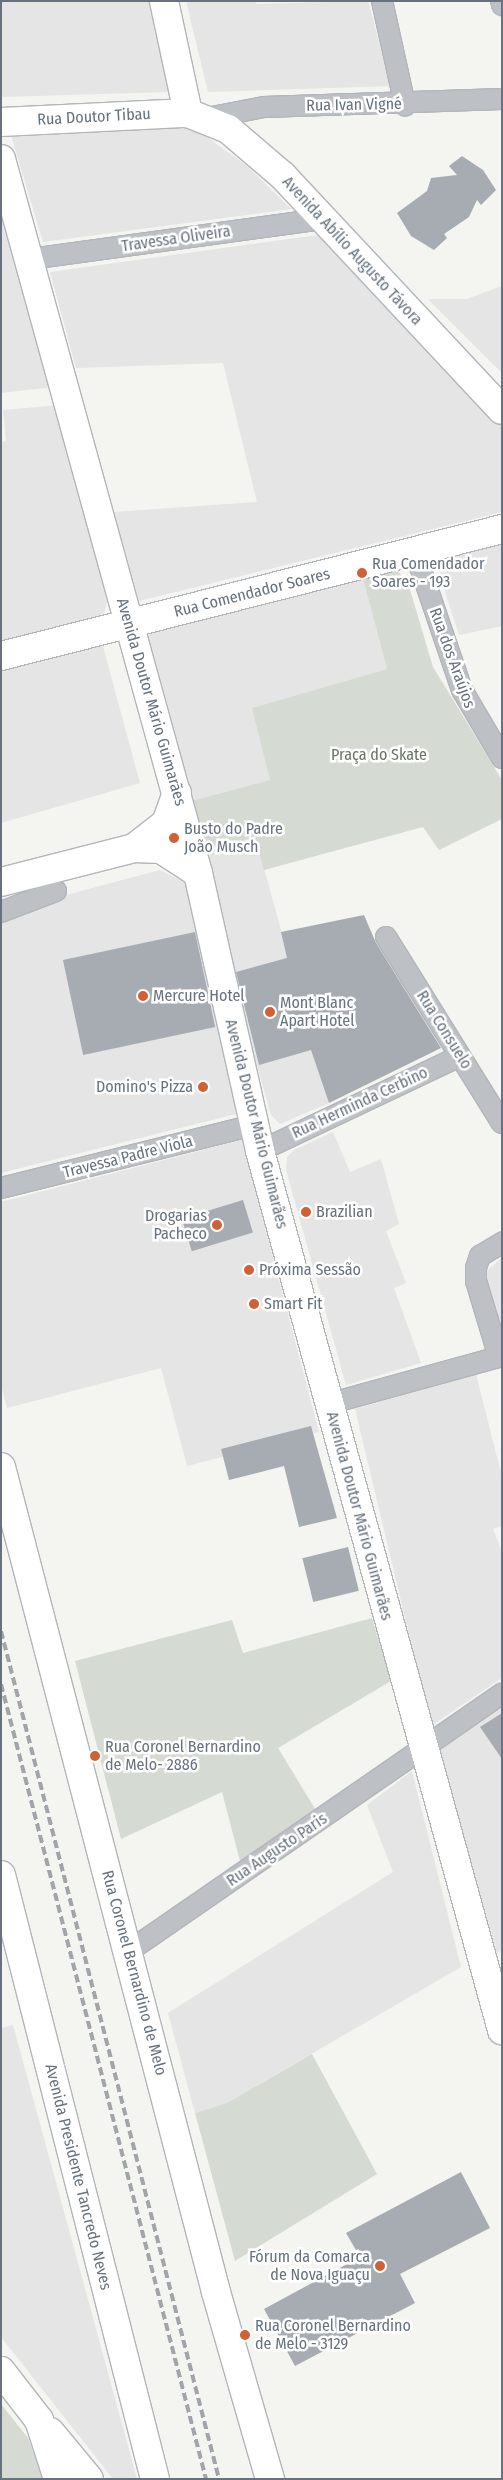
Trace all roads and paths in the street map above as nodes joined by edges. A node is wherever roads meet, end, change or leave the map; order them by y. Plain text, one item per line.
1 (164, 1) edge
2 (382, 1) edge
3 (501, 1) edge
4 (502, 5) edge
5 (502, 99) edge
6 (405, 105) junction
7 (198, 115) junction
8 (1, 122) edge
9 (1, 159) edge
10 (323, 219) junction
11 (30, 259) junction
12 (502, 410) edge
13 (502, 529) edge
14 (414, 552) junction
15 (129, 625) junction
16 (1, 656) edge
17 (502, 758) edge
18 (177, 793) junction
19 (131, 849) junction
20 (198, 873) junction
21 (1, 882) edge
22 (56, 891) dead end
23 (1, 912) edge
24 (386, 937) dead end
25 (460, 1056) junction
26 (502, 1123) edge
27 (257, 1138) junction
28 (1, 1188) edge
29 (502, 1243) edge
30 (501, 1356) edge
31 (328, 1404) junction
32 (1, 1467) edge
33 (502, 1694) edge
34 (423, 1748) junction
35 (1, 1875) edge
36 (128, 1950) junction
37 (502, 2028) edge
38 (1, 2371) edge
39 (39, 2420) junction
40 (58, 2479) edge
41 (89, 2479) edge
42 (155, 2479) edge
43 (270, 2479) edge

1 - 7 main road
2 - 6 street
3 - 4 street
5 - 6 street, Rua Ivan Vigné
6 - 7 street, Rua Ivan Vigné
7 - 8 main road, Rua Doutor Tibau
7 - 10 main road, Avenida Abílio Augusto Távora
9 - 11 main road, Avenida Doutor Mário Guimarães
10 - 11 street, Travessa Oliveira
10 - 12 main road, Avenida Abílio Augusto Távora
11 - 15 main road, Avenida Doutor Mário Guimarães
13 - 14 main road, Rua Comendador Soares
14 - 15 main road, Rua Comendador Soares
14 - 17 street, Rua dos Araújos
15 - 16 main road, Rua Comendador Soares
15 - 18 main road, Avenida Doutor Mário Guimarães
18 - 19 main road
18 - 20 main road, Avenida Doutor Mário Guimarães
19 - 20 main road
19 - 21 main road
20 - 27 main road, Avenida Doutor Mário Guimarães
22 - 23 street
24 - 25 street, Rua Consuelo
25 - 26 street, Rua Consuelo
25 - 27 street, Rua Herminda Cerbino
27 - 28 street, Travessa Padre Viola
27 - 31 main road, Avenida Doutor Mário Guimarães
29 - 30 street
30 - 31 street
31 - 34 main road, Avenida Doutor Mário Guimarães
32 - 36 main road, Rua Coronel Bernardino de Melo
33 - 34 street, Rua Augusto Paris
34 - 36 street, Rua Augusto Paris
34 - 37 main road, Avenida Doutor Mário Guimarães
35 - 42 main road, Avenida Presidente Tancredo Neves
36 - 43 main road, Rua Coronel Bernardino de Melo
38 - 39 main road
39 - 40 main road
39 - 41 main road

